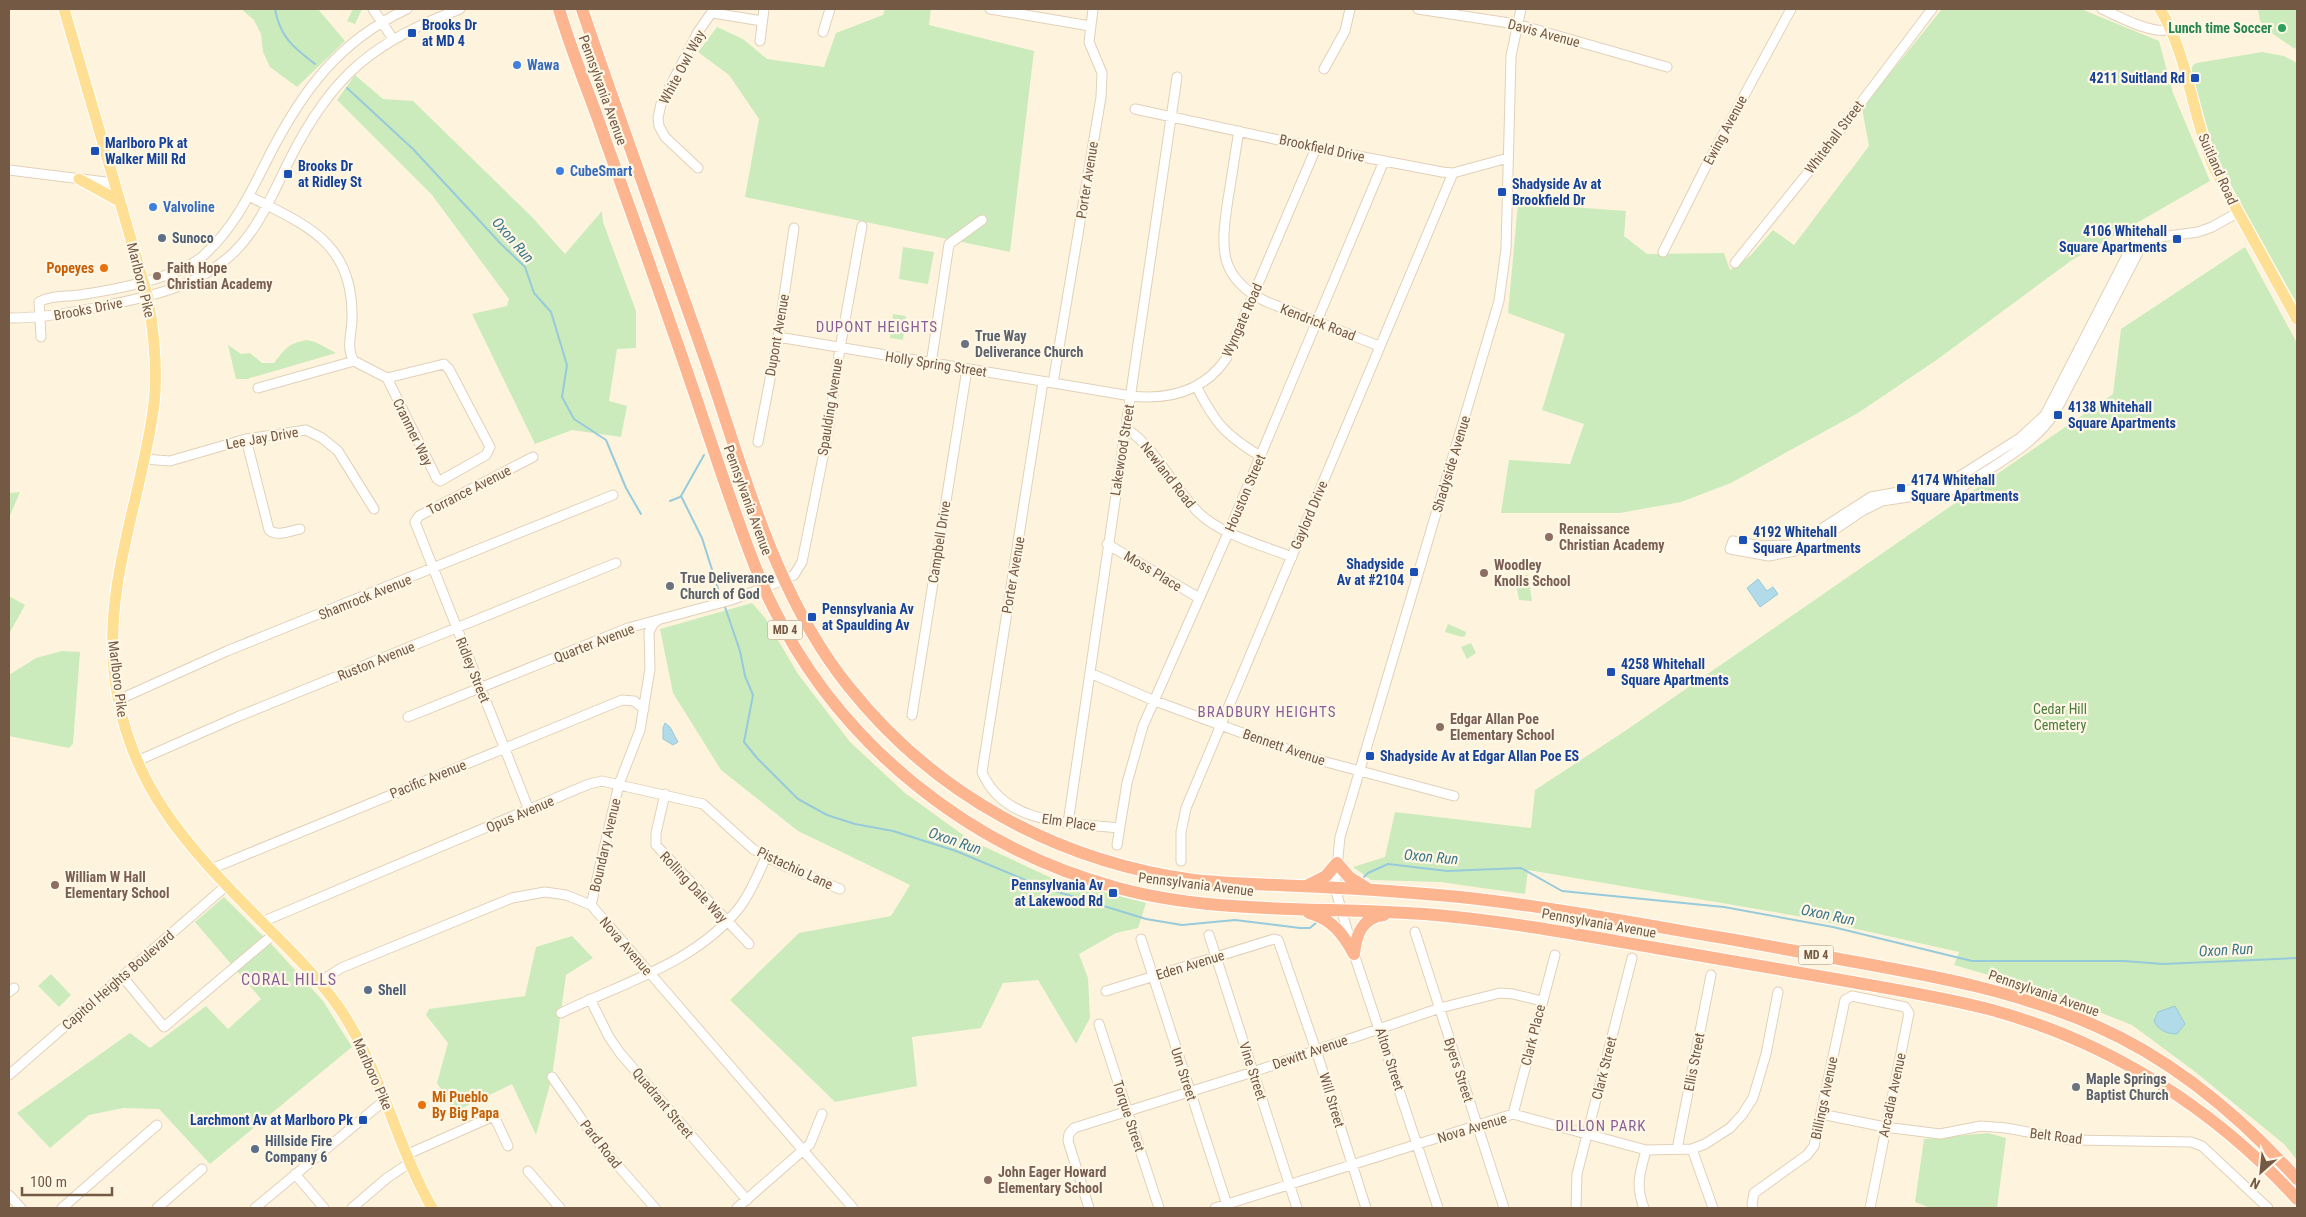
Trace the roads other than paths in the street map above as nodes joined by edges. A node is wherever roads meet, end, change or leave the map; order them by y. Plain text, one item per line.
1 (64, 9) edge
2 (373, 9) edge
3 (407, 9) edge
4 (460, 9) edge
5 (582, 9) edge
6 (764, 9) edge
7 (830, 9) edge
8 (990, 9) edge
9 (1093, 9) edge
10 (1350, 9) edge
11 (1418, 9) edge
12 (1521, 9) edge
13 (1791, 9) edge
14 (1932, 9) edge
15 (2102, 9) edge
16 (2160, 9) edge
17 (559, 10) edge
18 (713, 11) edge
19 (762, 21) junction
20 (382, 22) junction
21 (1516, 24) junction
22 (1090, 26) junction
23 (2170, 30) junction
24 (823, 32) dead end
25 (393, 39) junction
26 (760, 41) dead end
27 (1667, 67) dead end
28 (1324, 69) dead end
29 (1177, 77) dead end
30 (1135, 108) dead end
31 (1172, 117) junction
32 (1239, 131) junction
33 (1316, 148) junction
34 (1508, 158) junction
35 (1384, 161) junction
36 (698, 168) dead end
37 (9, 170) edge
38 (1453, 173) junction
39 (79, 179) junction
40 (114, 183) junction
41 (248, 196) junction
42 (119, 201) junction
43 (266, 205) junction
44 (2237, 213) junction
45 (982, 220) dead end
46 (862, 226) dead end
47 (794, 228) dead end
48 (1663, 252) dead end
49 (1735, 263) dead end
50 (143, 281) junction
51 (1253, 295) junction
52 (148, 298) junction
53 (40, 317) junction
54 (9, 318) edge
55 (2297, 319) edge
56 (1317, 320) junction
57 (41, 337) dead end
58 (778, 337) junction
59 (1379, 346) junction
60 (840, 348) junction
61 (354, 361) junction
62 (931, 364) junction
63 (966, 370) junction
64 (387, 378) junction
65 (1043, 382) junction
66 (1053, 383) junction
67 (1196, 386) junction
68 (258, 388) dead end
69 (1095, 389) joint
70 (1131, 396) junction
71 (1127, 429) junction
72 (246, 438) junction
73 (758, 442) dead end
74 (1260, 456) junction
75 (533, 457) dead end
76 (144, 459) junction
77 (613, 495) dead end
78 (374, 508) dead end
79 (300, 529) dead end
80 (417, 529) joint
81 (1229, 531) junction
82 (1107, 544) junction
83 (1732, 545) dead end
84 (1292, 557) junction
85 (616, 563) dead end
86 (434, 569) junction
87 (784, 579) junction
88 (764, 588) junction
89 (1199, 598) junction
90 (659, 619) junction
91 (456, 628) junction
92 (1090, 673) junction
93 (481, 688) junction
94 (118, 700) junction
95 (1155, 701) junction
96 (644, 709) junction
97 (912, 715) dead end
98 (408, 718) dead end
99 (1220, 725) junction
100 (504, 747) junction
101 (137, 761) junction
102 (981, 768) joint
103 (1360, 771) junction
104 (619, 784) junction
105 (665, 794) junction
106 (1454, 796) dead end
107 (529, 810) junction
108 (1068, 823) junction
109 (1119, 828) junction
110 (1118, 845) dead end
111 (766, 857) junction
112 (1181, 861) dead end
113 (1337, 863) junction
114 (211, 869) junction
115 (227, 886) junction
116 (1306, 886) junction
117 (1335, 888) junction
118 (840, 889) dead end
119 (1370, 890) junction
120 (591, 905) junction
121 (1247, 906) junction
122 (1342, 910) junction
123 (1404, 913) junction
124 (726, 921) junction
125 (262, 922) junction
126 (1415, 932) dead end
127 (274, 934) junction
128 (1209, 935) dead end
129 (1141, 939) dead end
130 (1274, 939) joint
131 (748, 944) dead end
132 (1354, 954) junction
133 (1555, 956) dead end
134 (1216, 957) junction
135 (1632, 958) dead end
136 (649, 973) junction
137 (1711, 974) dead end
138 (122, 976) junction
139 (1153, 976) junction
140 (320, 982) junction
141 (1106, 991) dead end
142 (1778, 992) dead end
143 (590, 999) junction
144 (1542, 1001) junction
145 (1881, 1002) joint
146 (1440, 1008) junction
147 (561, 1013) dead end
148 (1099, 1024) dead end
149 (1380, 1028) junction
150 (1316, 1050) junction
151 (1253, 1072) junction
152 (9, 1075) edge
153 (552, 1077) dead end
154 (1190, 1092) junction
155 (385, 1100) junction
156 (1128, 1111) junction
157 (822, 1114) dead end
158 (1513, 1114) junction
159 (1822, 1114) junction
160 (157, 1124) dead end
161 (2243, 1124) junction
162 (1477, 1126) junction
163 (1886, 1127) junction
164 (1588, 1134) junction
165 (2233, 1136) junction
166 (1417, 1145) junction
167 (508, 1146) dead end
168 (1677, 1149) junction
169 (1692, 1149) junction
170 (804, 1150) junction
171 (1646, 1150) junction
172 (2276, 1156) junction
173 (409, 1158) junction
174 (1352, 1165) junction
175 (2297, 1166) edge
176 (202, 1169) dead end
177 (528, 1171) dead end
178 (295, 1174) junction
179 (2297, 1179) edge
180 (1289, 1185) junction
181 (9, 1195) edge
182 (2297, 1199) edge
183 (747, 1200) junction
184 (1227, 1206) edge
185 (1753, 1206) edge
186 (21, 1208) edge
187 (62, 1208) edge
188 (157, 1208) edge
189 (255, 1208) edge
190 (324, 1208) edge
191 (352, 1208) edge
192 (432, 1208) edge
193 (560, 1208) edge
194 (654, 1208) edge
195 (738, 1208) edge
196 (853, 1208) edge
197 (1089, 1208) edge
198 (1159, 1208) edge
199 (1216, 1208) edge
200 (1297, 1208) edge
201 (1366, 1208) edge
202 (1438, 1208) edge
203 (1504, 1208) edge
204 (1576, 1208) edge
205 (1644, 1208) edge
206 (1713, 1208) edge
207 (1870, 1208) edge
208 (2268, 1208) edge

1 - 40 main road, Marlboro Pike
2 - 20 street
3 - 20 street, Brooks Drive
4 - 25 street, Brooks Drive
5 - 87 highway, Pennsylvania Avenue / MD 4
6 - 19 street
7 - 24 street
8 - 22 street
9 - 22 street, Porter Avenue
10 - 28 street
11 - 21 street, Davis Avenue
12 - 21 street, Shadyside Avenue
13 - 48 street, Ewing Avenue
14 - 49 street, Whitehall Street
15 - 23 street
16 - 23 main road, Suitland Road
17 - 88 highway, Pennsylvania Avenue / MD 4
18 - 19 street, White Owl Way
18 - 36 street, White Owl Way
19 - 26 street
20 - 25 street
20 - 41 street, Brooks Drive
21 - 27 street, Davis Avenue
21 - 34 street, Shadyside Avenue
22 - 66 street, Porter Avenue
23 - 44 main road, Suitland Road
25 - 43 street, Brooks Drive
29 - 31 street, Lakewood Street
30 - 31 street, Brookfield Drive
31 - 32 street, Brookfield Drive
31 - 70 street, Lakewood Street
32 - 33 street, Brookfield Drive
32 - 51 street, Kendrick Road
33 - 35 street, Brookfield Drive
33 - 51 street, Wyngate Road
34 - 38 street, Brookfield Drive
34 - 103 street, Shadyside Avenue
35 - 38 street, Brookfield Drive
35 - 56 street, Houston Street
37 - 39 street
38 - 59 street, Gaylord Drive
39 - 40 street
39 - 42 main road
40 - 42 main road, Marlboro Pike
41 - 43 street
41 - 50 street, Brooks Drive
42 - 50 main road, Marlboro Pike
43 - 52 street, Brooks Drive
43 - 61 street
44 - 55 main road, Suitland Road
44 - 83 street
45 - 62 street
46 - 60 street, Spaulding Avenue
47 - 58 street, Dupont Avenue
50 - 52 main road, Marlboro Pike
50 - 53 street, Brooks Drive
51 - 56 street, Kendrick Road
51 - 67 street, Wyngate Road
52 - 53 street, Brooks Drive
52 - 76 main road, Marlboro Pike
53 - 54 street
53 - 57 street
56 - 59 street, Kendrick Road
56 - 74 street, Houston Street
58 - 60 street, Holly Spring Street
58 - 73 street, Dupont Avenue
59 - 84 street, Gaylord Drive
60 - 62 street, Holly Spring Street
60 - 87 street, Spaulding Avenue
61 - 64 street
61 - 68 street
62 - 63 street, Holly Spring Street
63 - 65 street, Holly Spring Street
63 - 97 street, Campbell Drive
64 - 64 street, Cranmer Way
65 - 66 street, Holly Spring Street
65 - 102 street, Porter Avenue
66 - 69 street, Holly Spring Street
67 - 70 street, Wyngate Road
67 - 74 street
69 - 70 street, Wyngate Road
70 - 71 street, Lakewood Street
71 - 81 street, Newland Road
71 - 82 street, Lakewood Street
72 - 76 street, Lee Jay Drive
72 - 78 street, Lee Jay Drive
72 - 79 street
74 - 81 street, Houston Street
75 - 80 street, Torrance Avenue
76 - 94 main road, Marlboro Pike
77 - 86 street, Shamrock Avenue
80 - 86 street, Ridley Street
81 - 84 street, Newland Road
81 - 89 street, Houston Street
82 - 89 street, Moss Place
82 - 92 street, Lakewood Street
84 - 99 street, Gaylord Drive
85 - 91 street, Ruston Avenue
86 - 91 street, Ridley Street
86 - 94 street, Shamrock Avenue
87 - 88 street, Quarter Avenue
87 - 116 highway, Pennsylvania Avenue / MD 4
88 - 90 street, Quarter Avenue
88 - 121 highway, Pennsylvania Avenue / MD 4
89 - 95 street, Houston Street
90 - 93 street, Quarter Avenue
90 - 96 street
91 - 93 street, Ridley Street
91 - 101 street, Ruston Avenue
92 - 95 street, Bennett Avenue
92 - 108 street, Lakewood Street
93 - 98 street, Quarter Avenue
93 - 100 street, Ridley Street
94 - 101 main road, Marlboro Pike
95 - 99 street, Bennett Avenue
95 - 109 street, Houston Street
96 - 100 street, Pacific Avenue
96 - 104 street
99 - 103 street, Bennett Avenue
99 - 112 street, Gaylord Drive
100 - 107 street, Ridley Street
100 - 114 street, Pacific Avenue
101 - 114 main road, Marlboro Pike
102 - 108 street, Elm Place
103 - 106 street, Bennett Avenue
103 - 113 street, Shadyside Avenue
104 - 105 street, Pistachio Lane
104 - 107 street, Opus Avenue
104 - 120 street, Boundary Avenue
105 - 111 street, Pistachio Lane
105 - 124 street, Rolling Dale Way
107 - 125 street, Opus Avenue
108 - 109 street, Elm Place
109 - 110 street, Houston Street
111 - 118 street, Pistachio Lane
111 - 124 street
113 - 116 highway
113 - 117 street, Shadyside Avenue
113 - 119 highway
114 - 115 main road, Marlboro Pike
115 - 125 main road, Marlboro Pike
115 - 138 street, Capitol Heights Boulevard
116 - 117 highway, Pennsylvania Avenue / MD 4
117 - 119 highway, Pennsylvania Avenue / MD 4
117 - 122 street, Shadyside Avenue
119 - 161 highway, Pennsylvania Avenue / MD 4
120 - 136 street, Nova Avenue
120 - 140 street, Nova Avenue
121 - 122 highway, Pennsylvania Avenue / MD 4
121 - 132 highway
122 - 123 highway, Pennsylvania Avenue / MD 4
122 - 132 street, Alton Street
123 - 132 highway
123 - 165 highway, Pennsylvania Avenue / MD 4
124 - 131 street, Rolling Dale Way
124 - 136 street
125 - 127 main road, Marlboro Pike
126 - 146 street, Byers Street
127 - 138 street
127 - 140 main road, Marlboro Pike
128 - 134 street, Vine Street
129 - 139 street, Urn Street
130 - 134 street, Eden Avenue
130 - 150 street, Will Street
132 - 149 street, Alton Street
133 - 144 street, Clark Place
134 - 139 street, Eden Avenue
134 - 151 street, Vine Street
135 - 164 street, Clark Street
136 - 143 street
136 - 170 street, Nova Avenue
137 - 168 street, Ellis Street
138 - 152 street, Capitol Heights Boulevard
139 - 141 street, Eden Avenue
139 - 154 street, Urn Street
140 - 155 main road, Marlboro Pike
142 - 169 street, Nova Avenue
143 - 147 street
143 - 183 street, Quadrant Street
144 - 146 street, Dewitt Avenue
144 - 158 street, Clark Place
145 - 159 street, Billings Avenue
145 - 163 street, Arcadia Avenue
146 - 149 street, Dewitt Avenue
146 - 162 street, Byers Street
148 - 156 street, Torque Street
149 - 150 street, Dewitt Avenue
149 - 166 street, Alton Street
150 - 151 street, Dewitt Avenue
150 - 174 street, Will Street
151 - 154 street, Dewitt Avenue
151 - 180 street, Vine Street
153 - 194 street, Pard Road
154 - 156 street, Dewitt Avenue
154 - 184 street, Urn Street
155 - 173 main road, Marlboro Pike
155 - 178 street
156 - 197 street, Dewitt Avenue
156 - 198 street, Torque Street
157 - 170 street
158 - 162 street, Nova Avenue
158 - 164 street, Nova Avenue
159 - 163 street, Belt Road
159 - 185 street, Billings Avenue
160 - 187 street
161 - 165 highway
161 - 172 highway, Pennsylvania Avenue / MD 4
162 - 166 street, Nova Avenue
162 - 203 street, Byers Street
163 - 207 street, Arcadia Avenue
163 - 208 street, Belt Road
164 - 171 street, Nova Avenue
164 - 204 street, Clark Street
165 - 182 highway, Pennsylvania Avenue / MD 4
166 - 174 street, Nova Avenue
166 - 202 street, Alton Street
167 - 173 street
168 - 169 street, Nova Avenue
168 - 171 street, Nova Avenue
169 - 206 street
170 - 183 street
170 - 196 street, Nova Avenue
171 - 205 street
172 - 175 highway
172 - 179 highway, Pennsylvania Avenue / MD 4
173 - 191 street
173 - 192 main road, Marlboro Pike
174 - 180 street, Nova Avenue
174 - 201 street, Will Street
176 - 188 street
177 - 193 street
178 - 189 street
178 - 190 street
180 - 184 street, Nova Avenue
180 - 200 street, Vine Street
181 - 186 street
183 - 195 street
184 - 199 street, Nova Avenue

